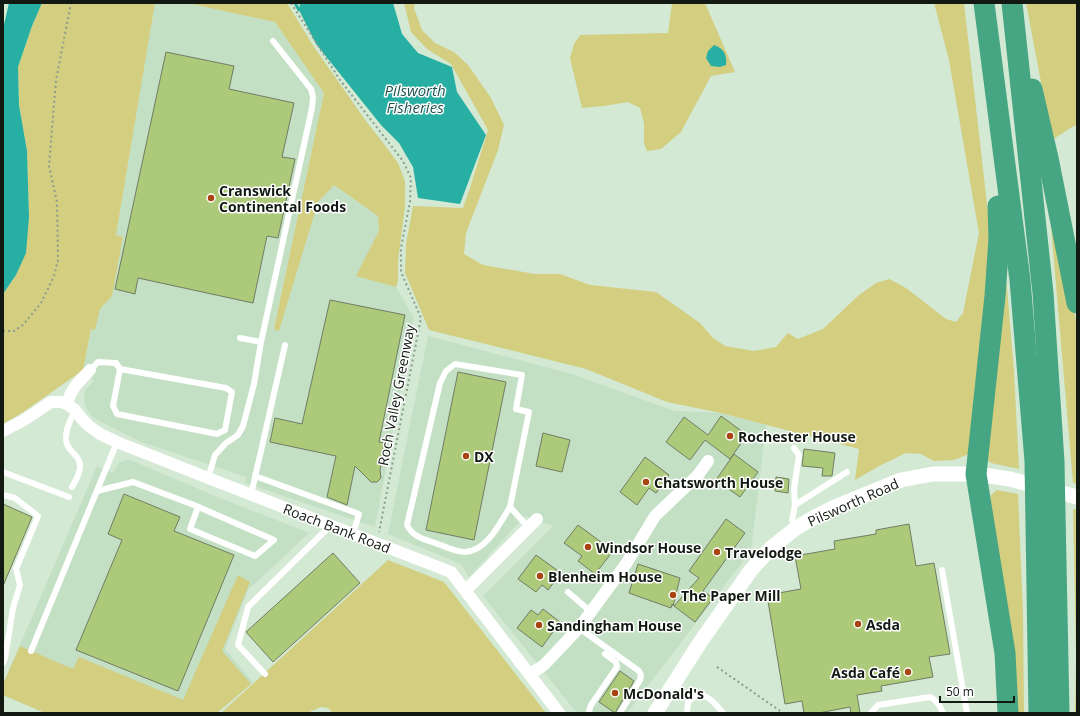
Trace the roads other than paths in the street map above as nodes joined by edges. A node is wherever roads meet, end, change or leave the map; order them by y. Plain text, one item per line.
1 (984, 3) edge
2 (1012, 3) edge
3 (273, 41) dead end
4 (994, 77) junction
5 (1077, 302) edge
6 (240, 338) dead end
7 (261, 342) junction
8 (285, 345) dead end
9 (120, 368) junction
10 (90, 370) joint
11 (71, 407) junction
12 (3, 431) edge
13 (117, 442) junction
14 (794, 448) dead end
15 (708, 461) dead end
16 (1044, 462) junction
17 (3, 472) edge
18 (847, 472) dead end
19 (976, 474) junction
20 (255, 476) junction
21 (208, 478) junction
22 (72, 487) dead end
23 (97, 491) junction
24 (3, 495) edge
25 (251, 495) junction
26 (1077, 497) edge
27 (69, 498) dead end
28 (795, 505) junction
29 (198, 507) junction
30 (510, 507) junction
31 (533, 524) joint
32 (331, 526) junction
33 (796, 528) junction
34 (1045, 532) junction
35 (353, 534) junction
36 (942, 570) dead end
37 (466, 590) junction
38 (568, 592) dead end
39 (591, 612) junction
40 (579, 628) junction
41 (31, 651) dead end
42 (605, 654) dead end
43 (3, 663) edge
44 (265, 674) dead end
45 (530, 674) junction
46 (559, 713) edge
47 (590, 713) edge
48 (620, 713) edge
49 (655, 713) edge
50 (687, 713) edge
51 (723, 713) edge
52 (870, 713) edge
53 (943, 713) edge
54 (967, 713) edge
55 (1008, 713) edge
56 (1039, 713) edge
57 (1059, 713) edge

1 - 4 highway
2 - 5 highway
2 - 16 highway
3 - 7 lane
4 - 16 highway
4 - 19 highway
6 - 7 lane
7 - 21 lane
8 - 20 lane
9 - 9 lane
9 - 10 lane
10 - 11 street
11 - 12 street
11 - 13 street, Roach Bank Road
11 - 22 lane
13 - 21 street, Roach Bank Road
13 - 23 lane
14 - 28 lane
15 - 39 street
16 - 34 highway
17 - 27 lane
18 - 28 lane
19 - 26 street, Pilsworth Road
19 - 33 street, Pilsworth Road
19 - 55 highway
20 - 25 lane
20 - 35 lane
21 - 25 street, Roach Bank Road
23 - 29 lane
23 - 41 lane
24 - 43 lane
25 - 32 street, Roach Bank Road
28 - 33 lane
29 - 29 lane
30 - 30 lane
30 - 31 lane
31 - 37 street
32 - 35 street, Roach Bank Road
32 - 44 lane
33 - 49 street, Pilsworth Road
34 - 56 highway
34 - 57 highway
35 - 37 street, Roach Bank Road
36 - 54 lane
37 - 45 street, Roach Bank Road
38 - 39 lane
39 - 40 street
40 - 45 street
40 - 48 lane
42 - 47 lane
45 - 46 street, Roach Bank Road
50 - 51 lane
52 - 53 lane

